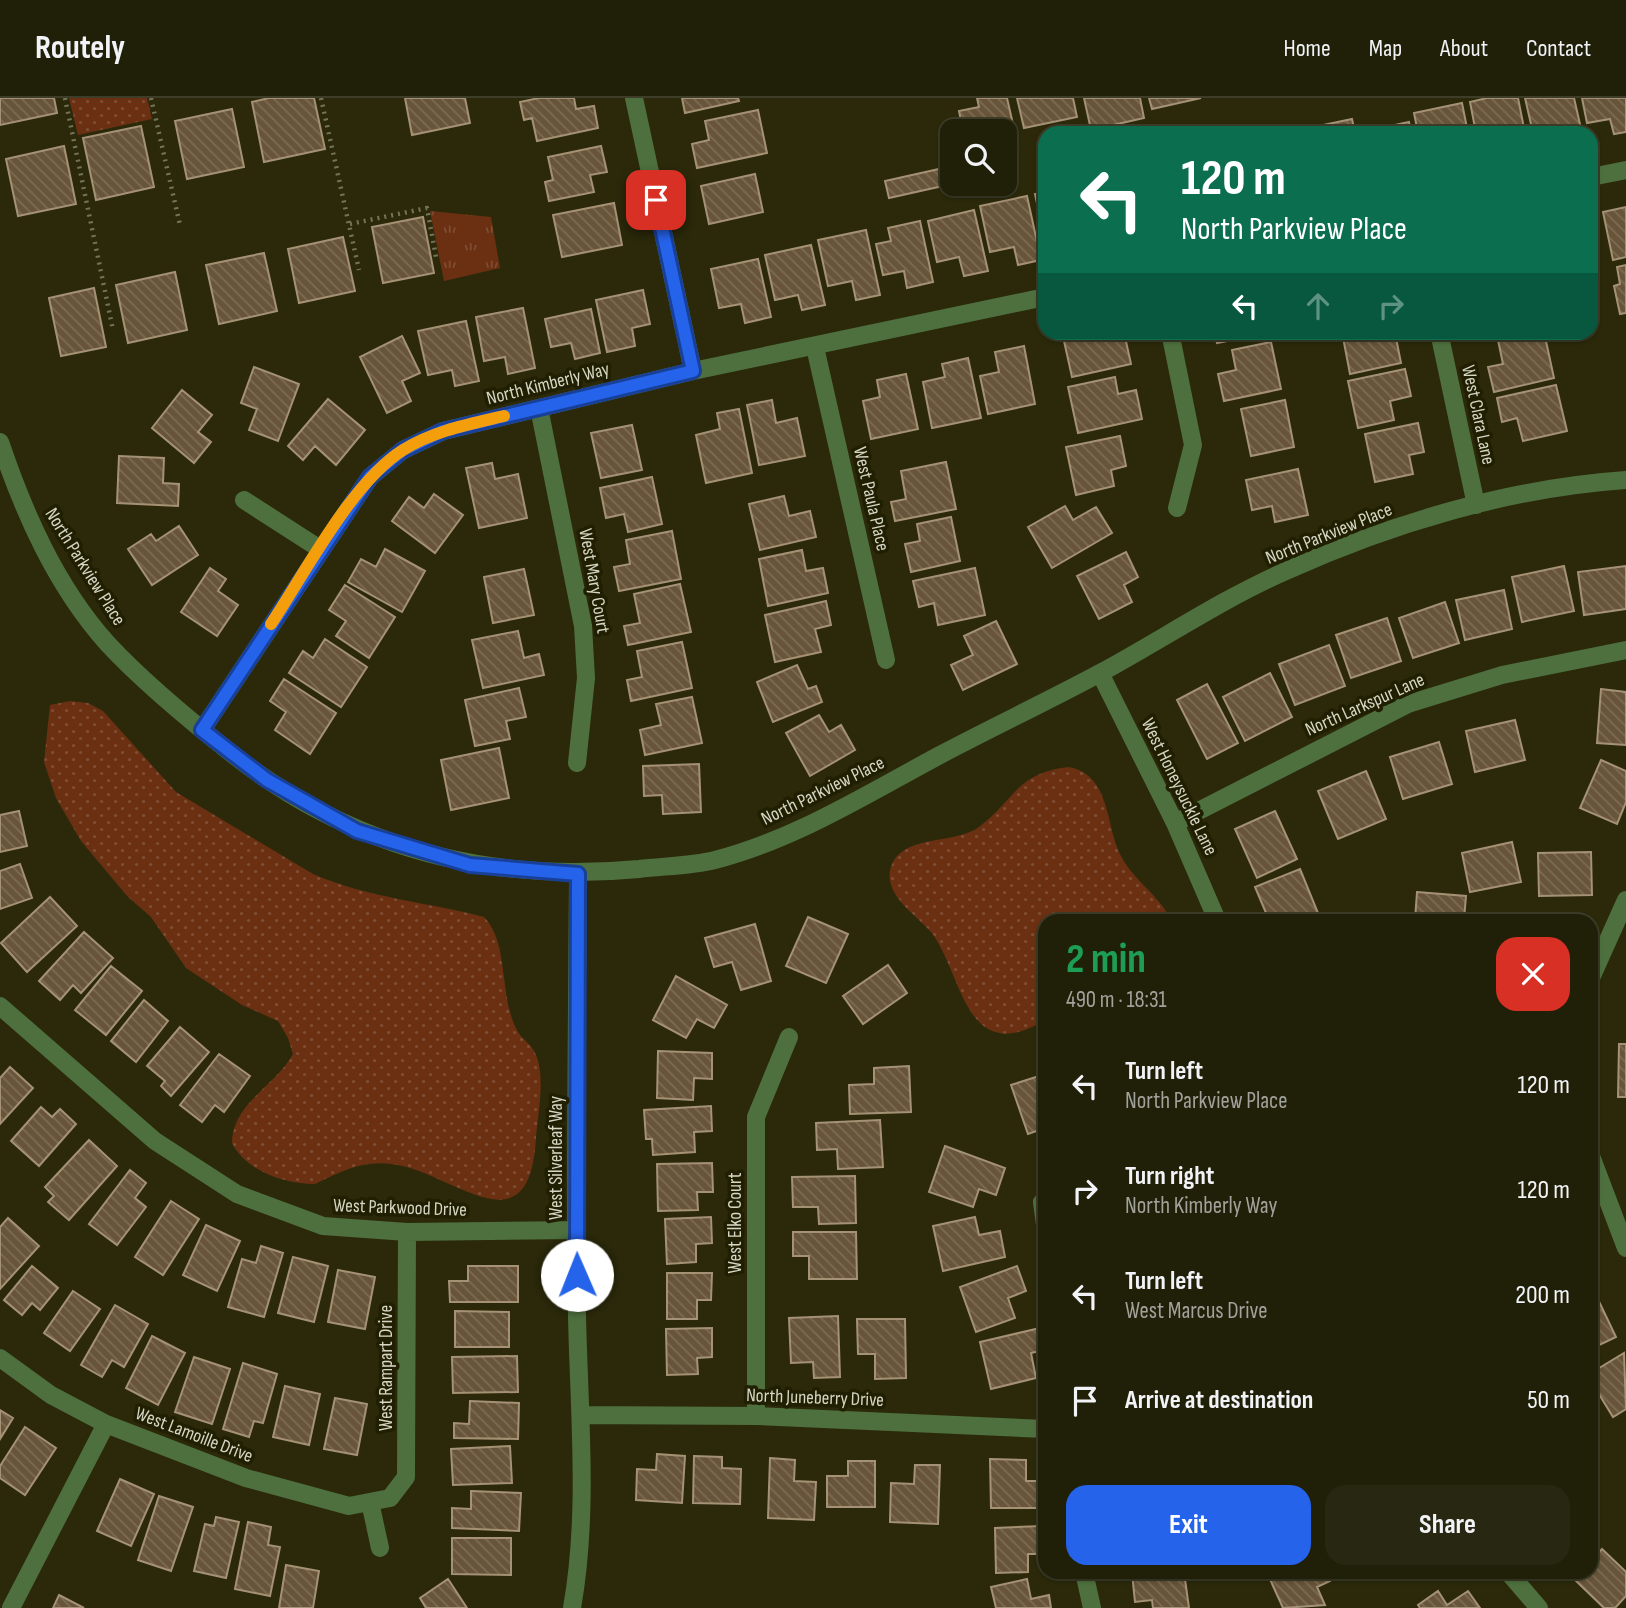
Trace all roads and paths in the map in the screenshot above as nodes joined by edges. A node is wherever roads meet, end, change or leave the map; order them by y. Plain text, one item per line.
1 (65, 98) edge
2 (151, 98) edge
3 (321, 98) edge
4 (634, 98) edge
5 (1626, 170) edge
6 (1598, 176) edge
7 (350, 224) junction
8 (180, 225) dead end
9 (436, 257) dead end
10 (359, 270) dead end
11 (1038, 299) edge
12 (113, 330) dead end
13 (1172, 340) edge
14 (1441, 340) edge
15 (815, 347) junction
16 (693, 371) junction
17 (539, 408) junction
18 (0, 442) edge
19 (1626, 480) edge
20 (244, 500) dead end
21 (1476, 505) junction
22 (1177, 508) dead end
23 (320, 550) junction
24 (1626, 650) edge
25 (886, 660) dead end
26 (1100, 673) junction
27 (202, 730) junction
28 (577, 763) dead end
29 (1175, 823) junction
30 (578, 874) junction
31 (1626, 900) edge
32 (1214, 914) edge
33 (1598, 962) edge
34 (0, 1006) edge
35 (789, 1037) dead end
36 (1598, 1171) edge
37 (1620, 1219) edge
38 (576, 1230) junction
39 (407, 1232) junction
40 (1626, 1248) edge
41 (0, 1357) edge
42 (583, 1415) junction
43 (756, 1416) junction
44 (106, 1424) junction
45 (1038, 1429) edge
46 (390, 1498) joint
47 (370, 1502) junction
48 (380, 1548) dead end
49 (1086, 1579) edge
50 (1514, 1579) edge
51 (10, 1608) edge
52 (572, 1608) edge
53 (1092, 1608) edge
54 (1539, 1608) edge

1 - 12 path
2 - 8 path
3 - 7 path
4 - 16 street
5 - 6 street
7 - 9 path
7 - 10 path
11 - 15 street, North Kimberly Way
13 - 22 street
14 - 21 street, West Clara Lane
15 - 16 street, North Kimberly Way
15 - 25 street, West Paula Place
16 - 17 street, North Kimberly Way
17 - 23 street, North Kimberly Way
17 - 28 street, West Mary Court
18 - 27 street, North Parkview Place
19 - 21 street, North Parkview Place
20 - 23 street
21 - 26 street, North Parkview Place
23 - 27 street, North Kimberly Way
24 - 29 street, North Larkspur Lane
26 - 29 street, West Honeysuckle Lane
26 - 30 street, North Parkview Place
27 - 30 street, North Parkview Place
29 - 32 street, West Honeysuckle Lane
30 - 38 street, West Silverleaf Way
31 - 33 street
34 - 39 street, West Parkwood Drive
35 - 43 street, West Elko Court
36 - 37 street
37 - 40 street
38 - 39 street, West Parkwood Drive
38 - 42 street, West Silverleaf Way
39 - 46 street, West Rampart Drive
41 - 44 street, West Lamoille Drive
42 - 43 street, North Juneberry Drive
42 - 52 street, West Silverleaf Way
43 - 45 street, North Juneberry Drive
44 - 47 street, West Lamoille Drive
44 - 51 street
46 - 47 street, West Lamoille Drive
47 - 48 street
49 - 53 street
50 - 54 street

